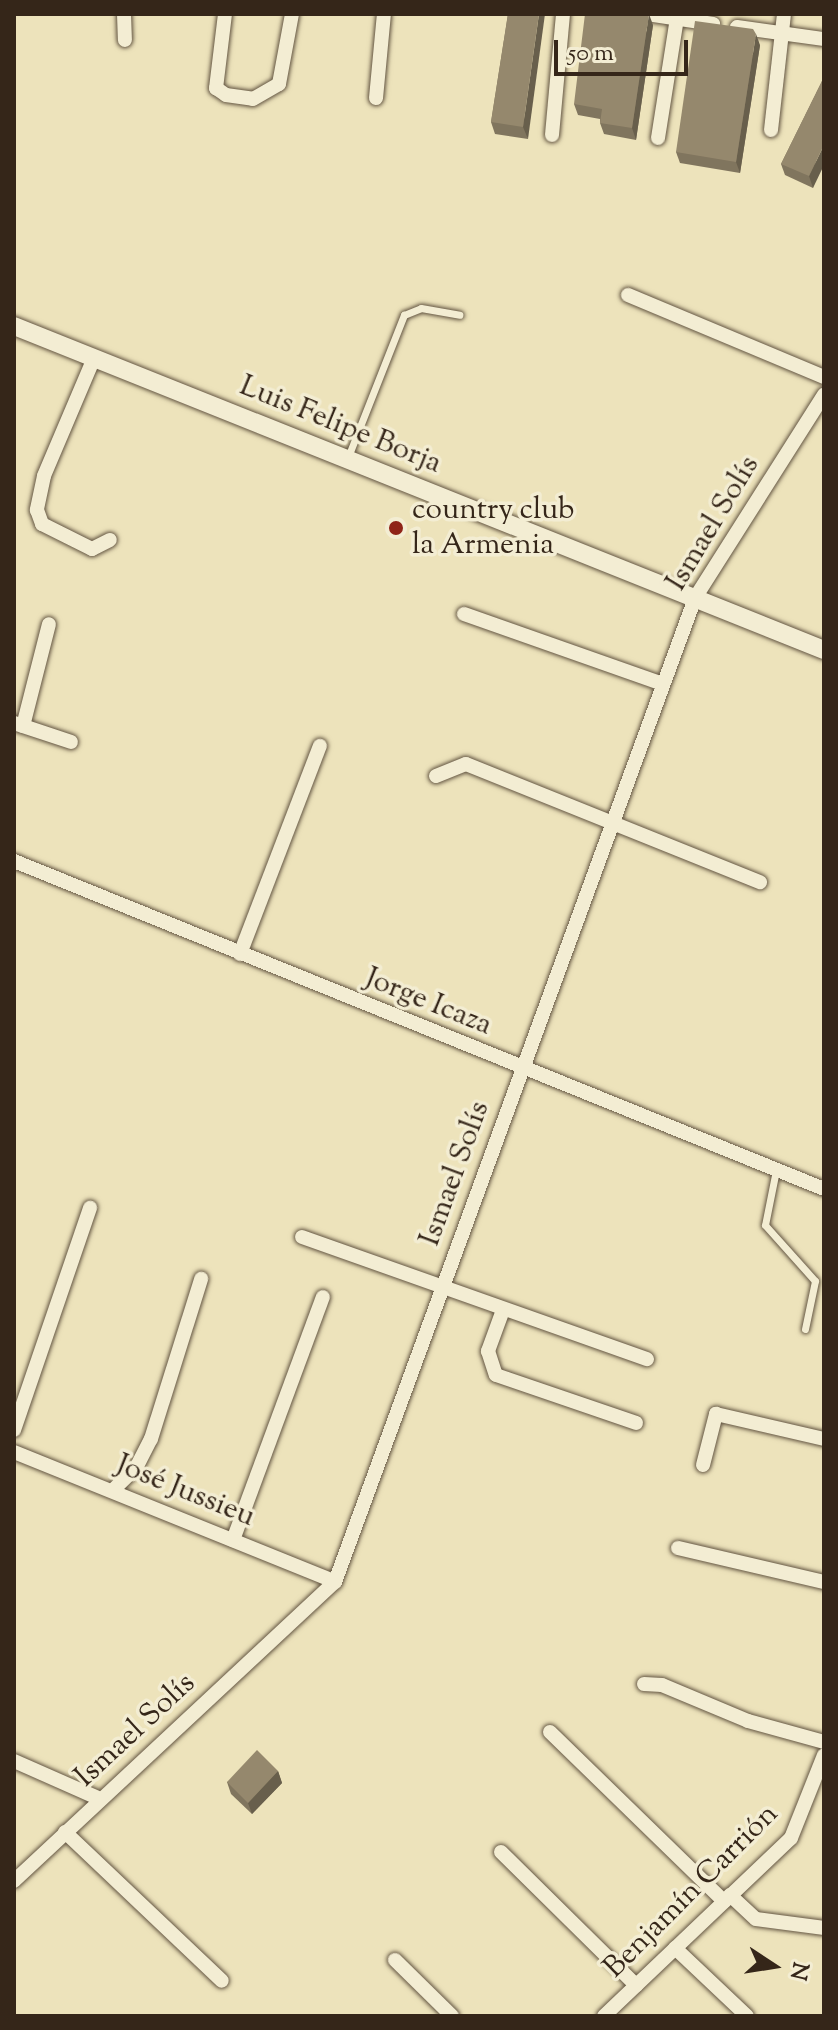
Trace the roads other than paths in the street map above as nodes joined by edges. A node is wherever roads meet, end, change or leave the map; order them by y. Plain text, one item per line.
1 (124, 14) edge
2 (225, 14) edge
3 (292, 14) edge
4 (384, 14) edge
5 (563, 14) edge
6 (647, 14) edge
7 (784, 14) edge
8 (677, 18) junction
9 (782, 34) junction
10 (824, 39) edge
11 (125, 40) dead end
12 (376, 98) dead end
13 (771, 130) dead end
14 (552, 135) dead end
15 (658, 138) dead end
16 (628, 295) dead end
17 (459, 315) dead end
18 (14, 326) edge
19 (94, 358) junction
20 (824, 377) edge
21 (824, 395) edge
22 (347, 459) junction
23 (110, 540) dead end
24 (695, 598) junction
25 (464, 614) dead end
26 (49, 624) dead end
27 (824, 650) edge
28 (663, 684) junction
29 (18, 725) edge
30 (71, 742) dead end
31 (320, 746) dead end
32 (436, 776) dead end
33 (612, 825) junction
34 (14, 861) edge
35 (760, 882) dead end
36 (240, 954) junction
37 (522, 1070) junction
38 (776, 1170) junction
39 (824, 1189) edge
40 (90, 1208) dead end
41 (302, 1237) dead end
42 (201, 1279) dead end
43 (442, 1289) junction
44 (323, 1297) dead end
45 (503, 1310) junction
46 (805, 1329) dead end
47 (647, 1359) dead end
48 (636, 1423) dead end
49 (14, 1430) edge
50 (824, 1439) edge
51 (14, 1452) edge
52 (703, 1465) dead end
53 (112, 1491) junction
54 (233, 1540) junction
55 (678, 1548) dead end
56 (335, 1582) junction
57 (824, 1582) edge
58 (644, 1684) dead end
59 (550, 1732) dead end
60 (824, 1742) edge
61 (824, 1755) edge
62 (14, 1761) edge
63 (100, 1799) junction
64 (65, 1832) junction
65 (501, 1852) dead end
66 (14, 1881) edge
67 (727, 1898) junction
68 (824, 1928) edge
69 (675, 1948) junction
70 (395, 1960) dead end
71 (222, 1981) dead end
72 (636, 1985) junction
73 (452, 2016) edge
74 (604, 2016) edge
75 (747, 2016) edge

1 - 11 street
2 - 3 street
4 - 12 street
5 - 14 street
6 - 8 street
7 - 9 street
8 - 9 street
8 - 15 street
9 - 10 street
9 - 13 street
16 - 20 street
17 - 22 lane
18 - 19 street, Luis Felipe Borja
19 - 22 street, Luis Felipe Borja
19 - 23 street
21 - 24 street, Ismael Solís
22 - 24 street, Luis Felipe Borja
24 - 27 street, Luis Felipe Borja
24 - 28 street, Ismael Solís
25 - 28 street
26 - 29 street
28 - 33 street, Ismael Solís
29 - 30 street
31 - 36 street
32 - 33 street
33 - 35 street
33 - 37 street, Ismael Solís
34 - 36 street, Jorge Icaza
36 - 37 street, Jorge Icaza
37 - 38 street, Jorge Icaza
37 - 43 street, Ismael Solís
38 - 39 street, Jorge Icaza
38 - 46 lane
40 - 49 street
41 - 43 street
42 - 53 street
43 - 45 street
43 - 56 street, Ismael Solís
44 - 54 street
45 - 47 street
45 - 48 street
50 - 52 street
51 - 53 street, José Jussieu
53 - 54 street, José Jussieu
54 - 56 street, José Jussieu
55 - 57 street
56 - 63 street, Ismael Solís
58 - 60 street
59 - 67 street
61 - 67 street, Benjamín Carrión
62 - 63 street
63 - 64 street, Ismael Solís
64 - 66 street, Ismael Solís
64 - 71 street
65 - 72 street
67 - 68 street
67 - 69 street, Benjamín Carrión
69 - 72 street, Benjamín Carrión
69 - 75 street
70 - 73 street
72 - 74 street, Benjamín Carrión

